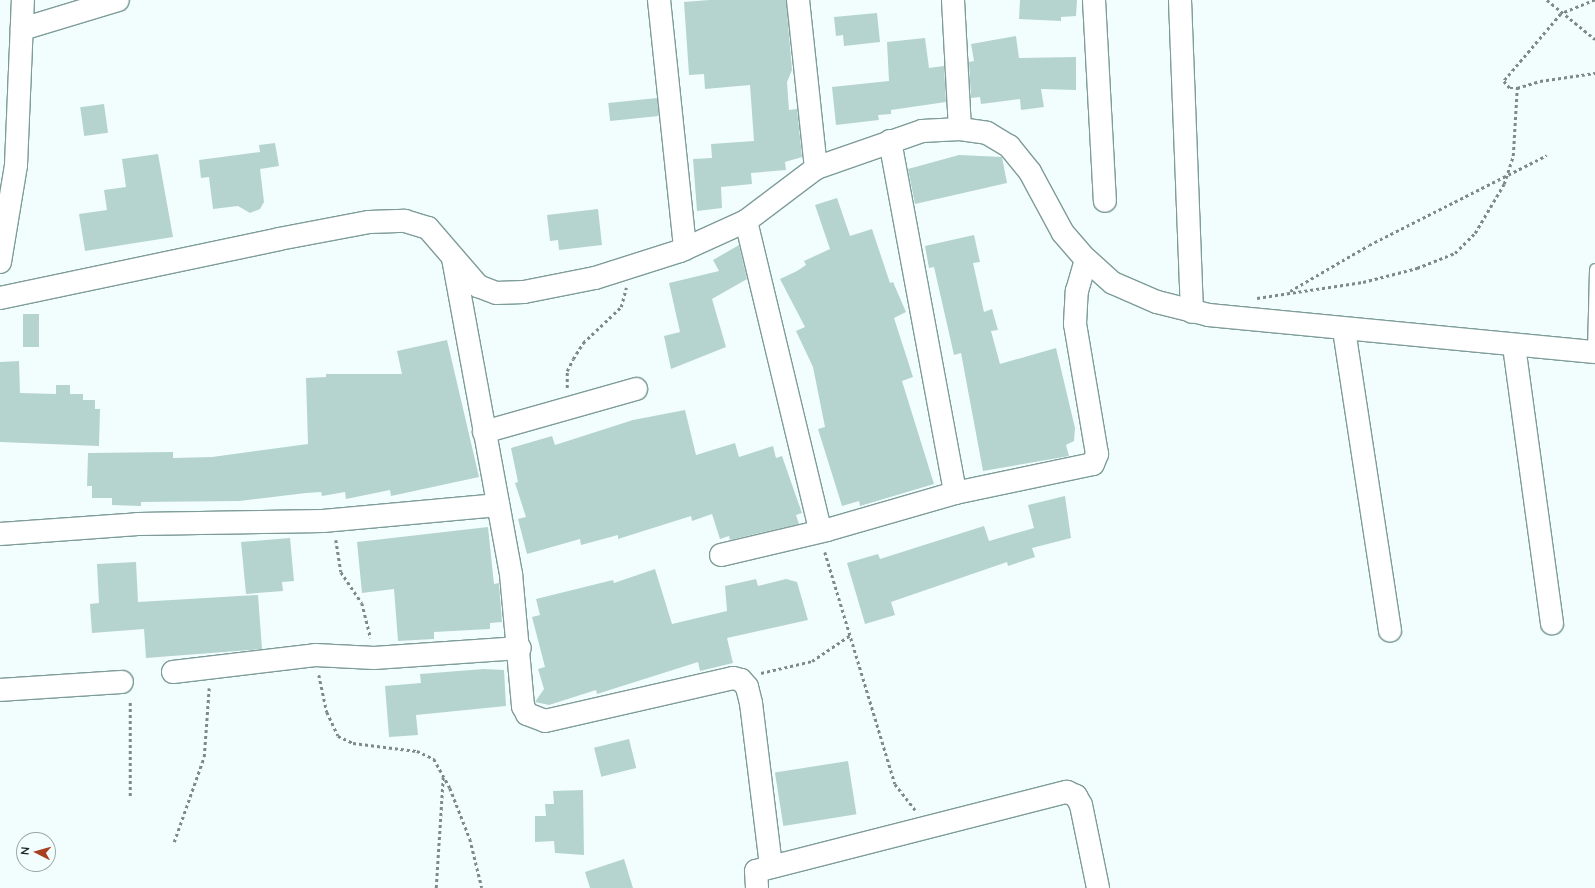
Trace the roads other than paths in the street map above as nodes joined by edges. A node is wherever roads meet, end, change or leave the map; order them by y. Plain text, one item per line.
1 (23, 0) edge
2 (118, 0) edge
3 (659, 0) edge
4 (798, 0) edge
5 (953, 0) edge
6 (1094, 0) edge
7 (1180, 0) edge
8 (22, 29) junction
9 (960, 129) junction
10 (890, 141) junction
11 (816, 168) junction
12 (1105, 201) dead end
13 (746, 220) junction
14 (685, 249) junction
15 (453, 258) junction
16 (1086, 259) junction
17 (0, 262) edge
18 (1595, 269) edge
19 (1595, 284) edge
20 (0, 298) edge
21 (1192, 312) junction
22 (1344, 330) junction
23 (1514, 346) junction
24 (1594, 352) edge
25 (636, 389) dead end
26 (484, 432) junction
27 (955, 493) junction
28 (498, 505) junction
29 (820, 529) junction
30 (0, 534) edge
31 (721, 555) dead end
32 (1552, 623) dead end
33 (1390, 630) dead end
34 (520, 648) junction
35 (173, 672) dead end
36 (117, 682) road end
37 (0, 690) edge
38 (771, 867) junction
39 (757, 888) edge
40 (1098, 888) edge

1 - 8 street
2 - 8 street
3 - 14 street
4 - 11 street
5 - 9 street
6 - 12 street
7 - 21 street
8 - 17 street
9 - 10 street
9 - 16 street
10 - 11 street
10 - 27 street
11 - 13 street
13 - 14 street
13 - 29 street
14 - 15 street
15 - 20 street
15 - 26 street
16 - 21 street
16 - 27 street
18 - 19 lane
19 - 24 lane
21 - 22 street
22 - 23 street
22 - 33 street
23 - 24 street
23 - 32 street
25 - 26 street
26 - 28 street
27 - 29 street
28 - 30 street
28 - 34 street
29 - 31 street
34 - 35 street
34 - 38 street
36 - 37 street
38 - 39 street
38 - 40 street

